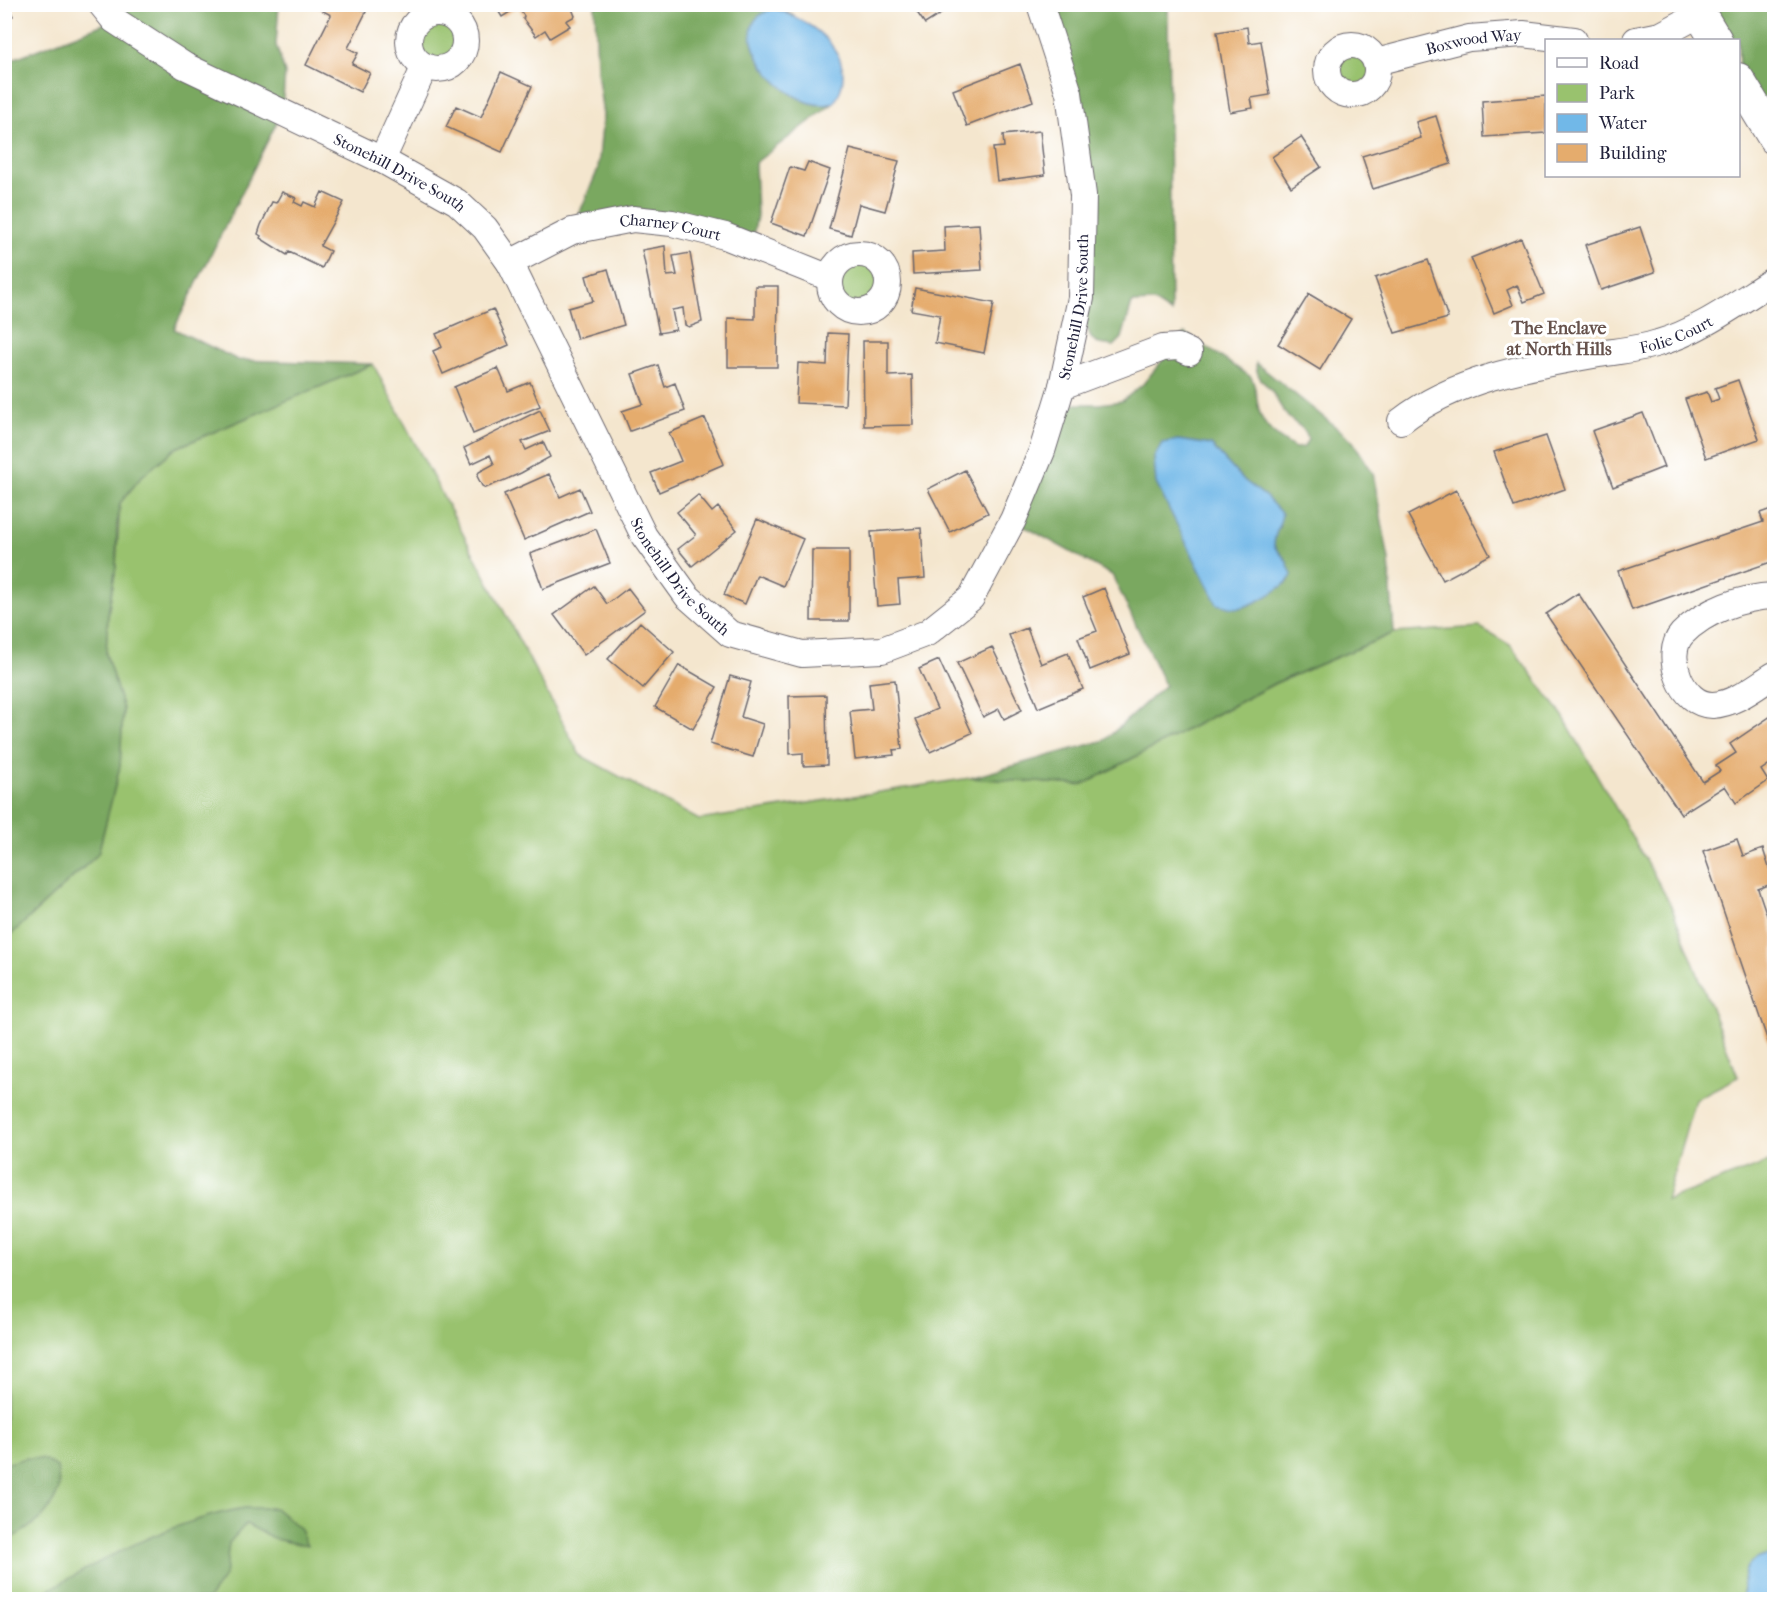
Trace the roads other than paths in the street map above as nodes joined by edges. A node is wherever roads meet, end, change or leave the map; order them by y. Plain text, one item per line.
1 (101, 4) edge
2 (1040, 4) edge
3 (1697, 9) edge
4 (1565, 39) edge
5 (1640, 39) edge
6 (1715, 39) edge
7 (1376, 62) dead end
8 (425, 66) dead end
9 (1740, 82) edge
10 (1774, 138) edge
11 (382, 160) junction
12 (510, 263) junction
13 (830, 278) dead end
14 (1774, 280) edge
15 (1189, 352) dead end
16 (1062, 386) junction
17 (1401, 421) dead end
18 (1774, 596) edge
19 (1774, 675) edge

1 - 11 street, Stonehill Drive South
2 - 16 street, Stonehill Drive South
3 - 5 street
3 - 6 main road
4 - 7 street, Boxwood Way
8 - 11 street
9 - 10 main road
11 - 12 street, Stonehill Drive South
12 - 13 street, Charney Court
12 - 16 street, Stonehill Drive South
14 - 17 street, Folie Court
15 - 16 street
18 - 19 street

